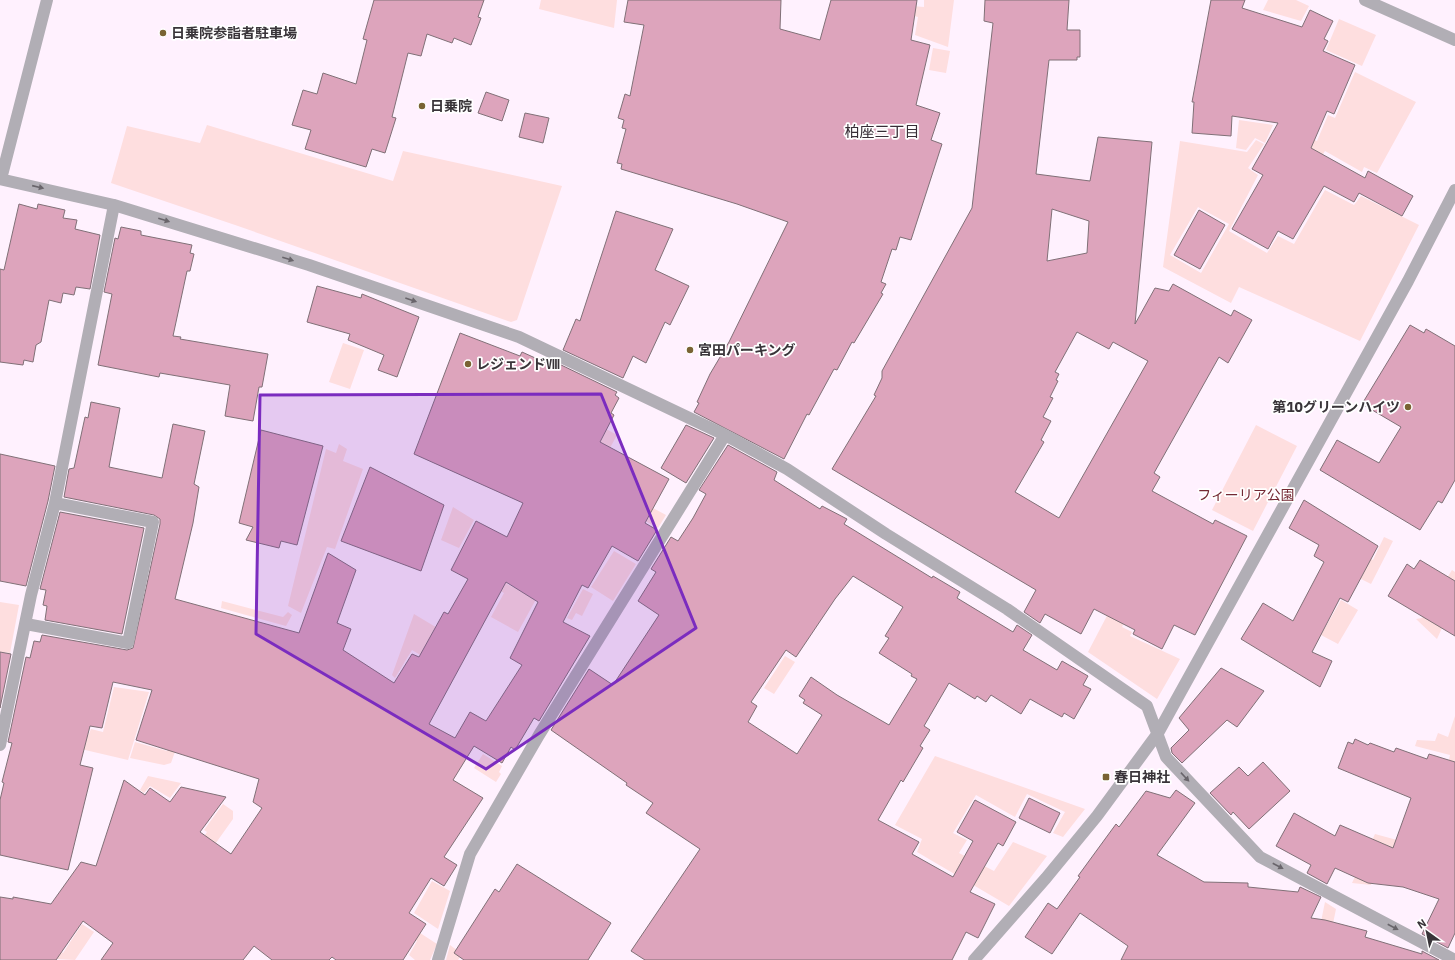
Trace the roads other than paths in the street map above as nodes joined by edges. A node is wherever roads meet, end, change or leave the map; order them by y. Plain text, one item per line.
1 (46, 0) edge
2 (1365, 0) edge
3 (1455, 40) edge
4 (0, 179) edge
5 (1455, 190) edge
6 (114, 205) junction
7 (725, 435) junction
8 (54, 503) junction
9 (26, 624) junction
10 (1158, 733) junction
11 (0, 745) edge
12 (438, 960) edge
13 (974, 960) edge
14 (1455, 960) edge

1 - 4 street
2 - 3 street
4 -> 6 street
5 - 10 street
6 -> 7 street
6 - 8 street
7 - 10 street
7 - 12 street
8 - 9 street
8 - 9 street
9 - 11 street
10 - 13 street
10 -> 14 street

